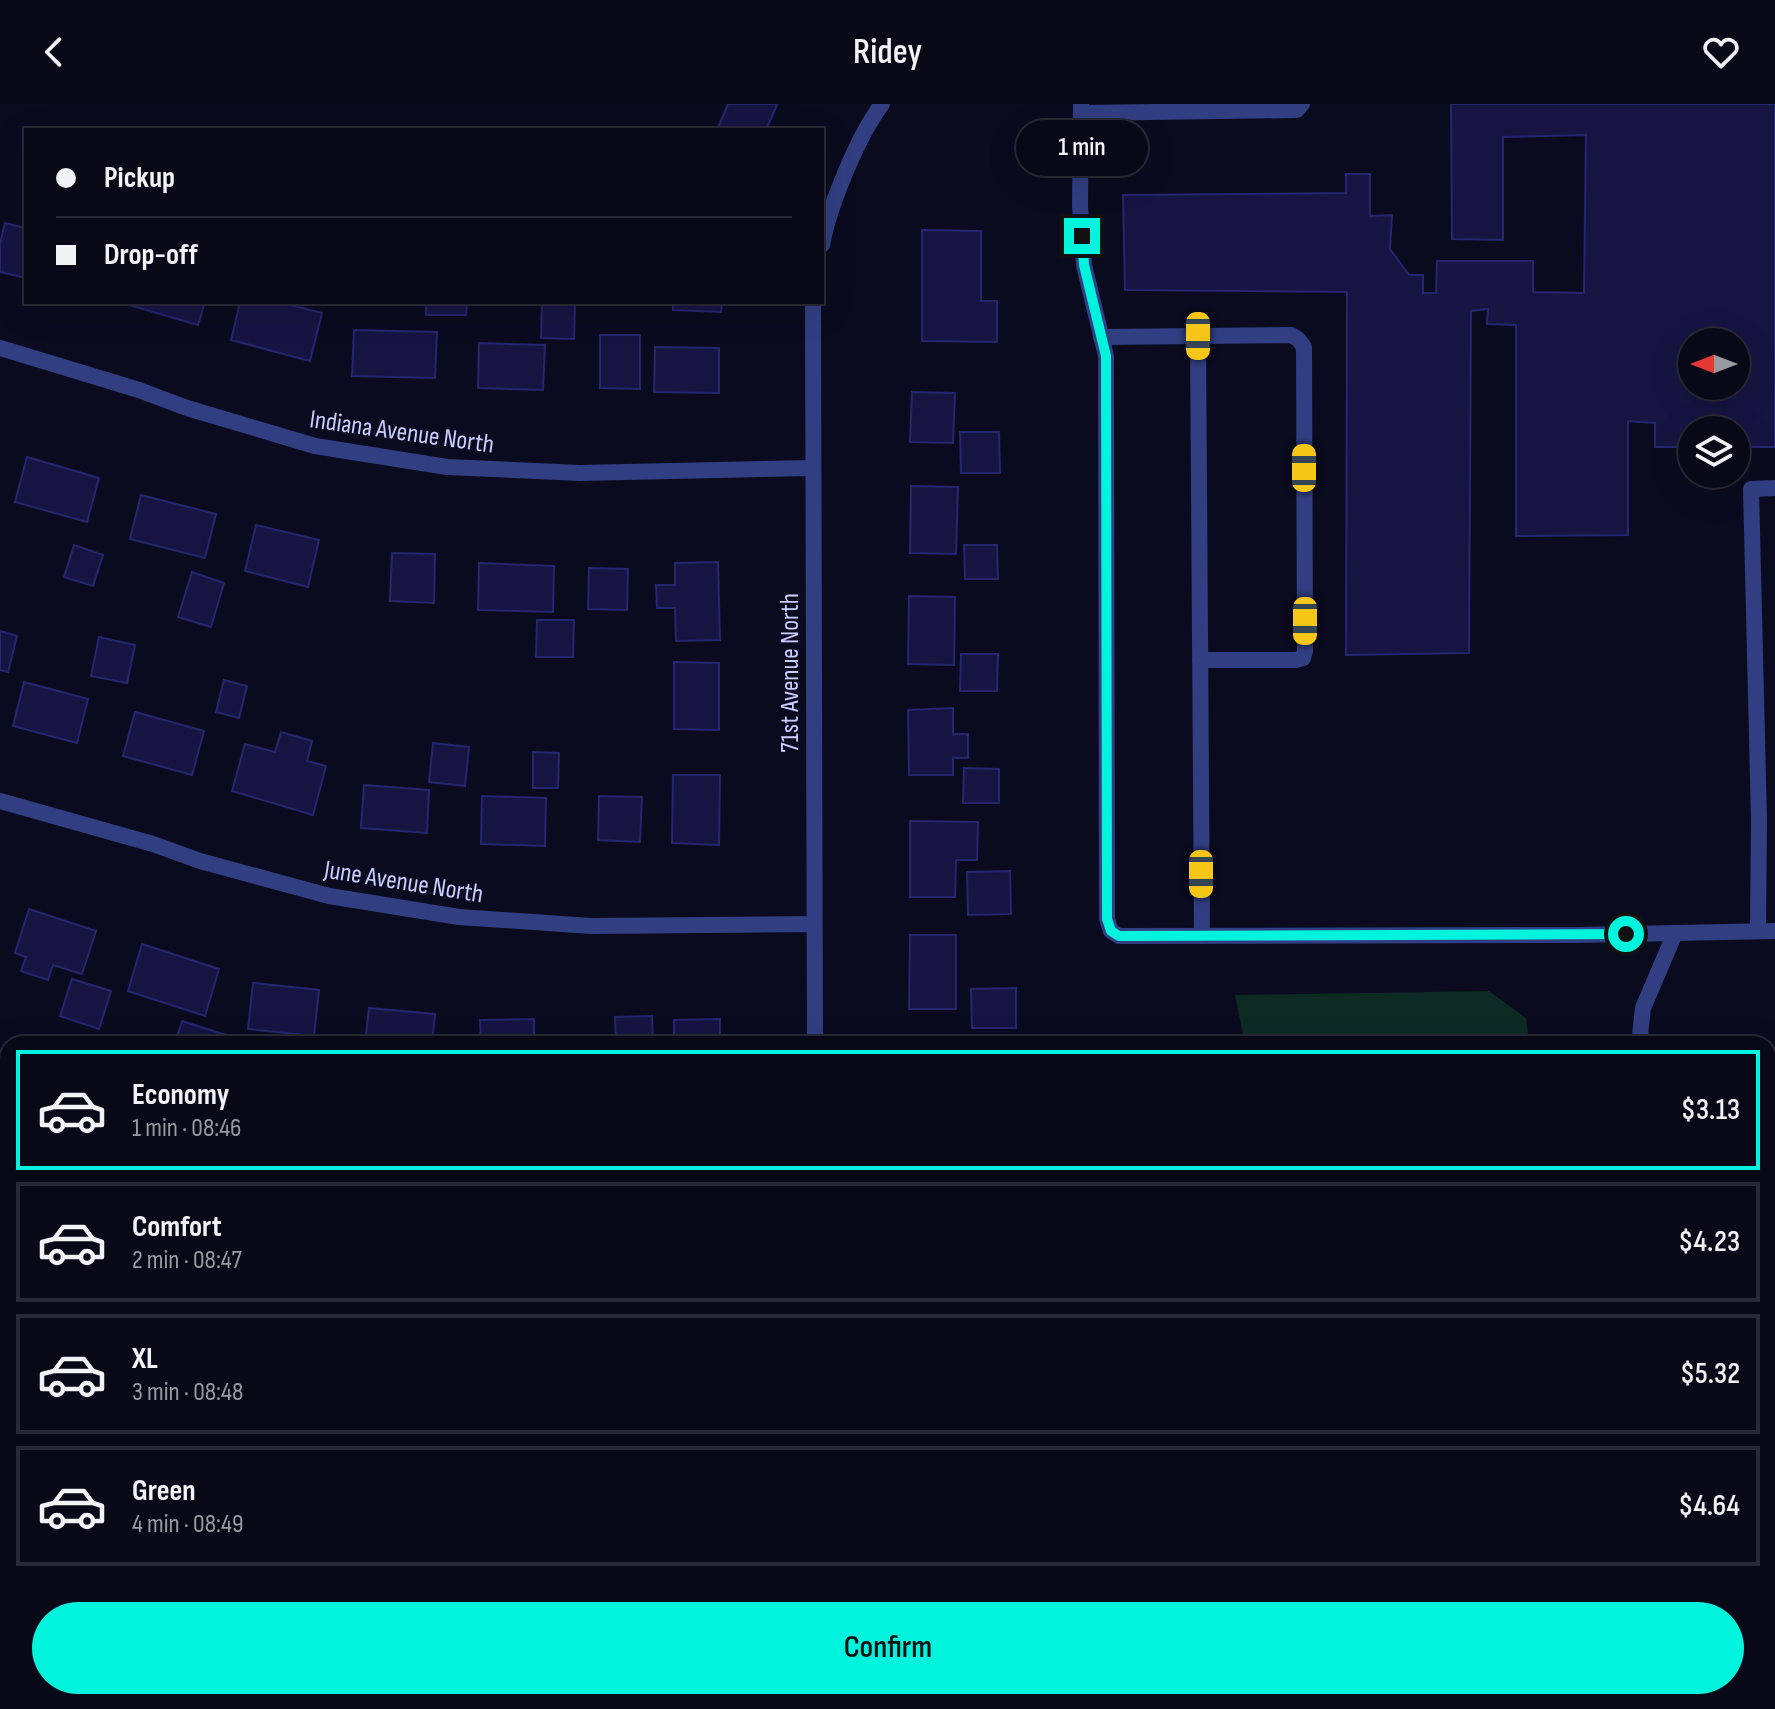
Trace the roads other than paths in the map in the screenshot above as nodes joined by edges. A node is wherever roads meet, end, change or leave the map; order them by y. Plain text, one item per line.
1 (882, 104) edge
2 (1302, 104) edge
3 (1081, 109) edge
4 (824, 239) edge
5 (813, 304) edge
6 (1198, 336) junction
7 (1101, 337) junction
8 (0, 348) edge
9 (812, 468) junction
10 (1775, 488) edge
11 (1200, 660) junction
12 (0, 801) edge
13 (813, 924) junction
14 (1767, 931) edge
15 (1675, 933) junction
16 (1202, 936) junction
17 (815, 1036) edge
18 (1640, 1036) edge

1 - 4 street
2 - 3 street
3 - 7 street
5 - 9 street, 71st Avenue North
6 - 7 street
6 - 11 street
6 - 11 street
7 - 16 street
8 - 9 street, Indiana Avenue North
9 - 13 street, 71st Avenue North
10 - 14 street
11 - 16 street
12 - 13 street, June Avenue North
13 - 17 street, 71st Avenue North
14 - 15 street
15 - 16 street
15 - 18 street

